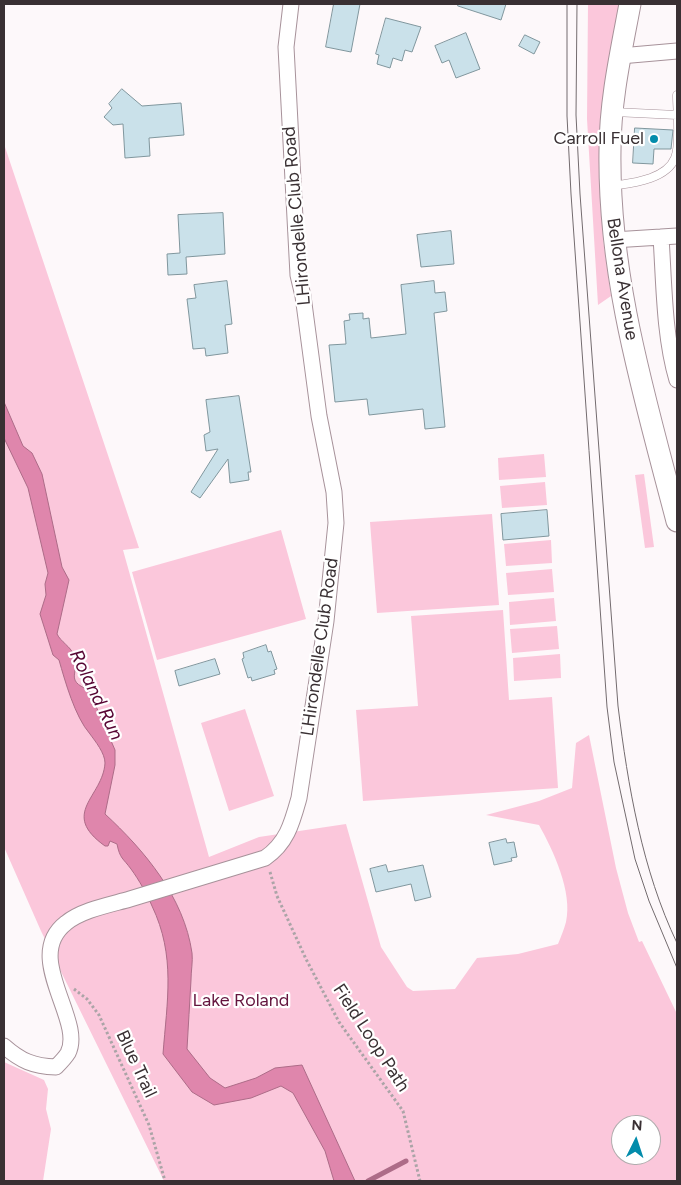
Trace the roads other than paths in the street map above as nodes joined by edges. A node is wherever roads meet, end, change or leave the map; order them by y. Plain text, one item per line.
1 (291, 4) edge
2 (630, 4) edge
3 (677, 51) edge
4 (620, 56) junction
5 (677, 95) edge
6 (612, 112) junction
7 (677, 115) edge
8 (610, 186) junction
9 (677, 236) edge
10 (661, 237) junction
11 (613, 240) junction
12 (677, 380) edge
13 (672, 486) edge
14 (677, 521) edge
15 (4, 1046) edge

1 - 15 street, LHirondelle Club Road
2 - 4 main road, Bellona Avenue
3 - 4 street
4 - 6 main road, Bellona Avenue
5 - 7 lane
6 - 7 lane
6 - 8 main road, Bellona Avenue
7 - 8 lane
8 - 11 main road, Bellona Avenue
9 - 10 street
10 - 11 street
10 - 12 street
11 - 13 main road, Bellona Avenue
13 - 14 main road, Bellona Avenue

